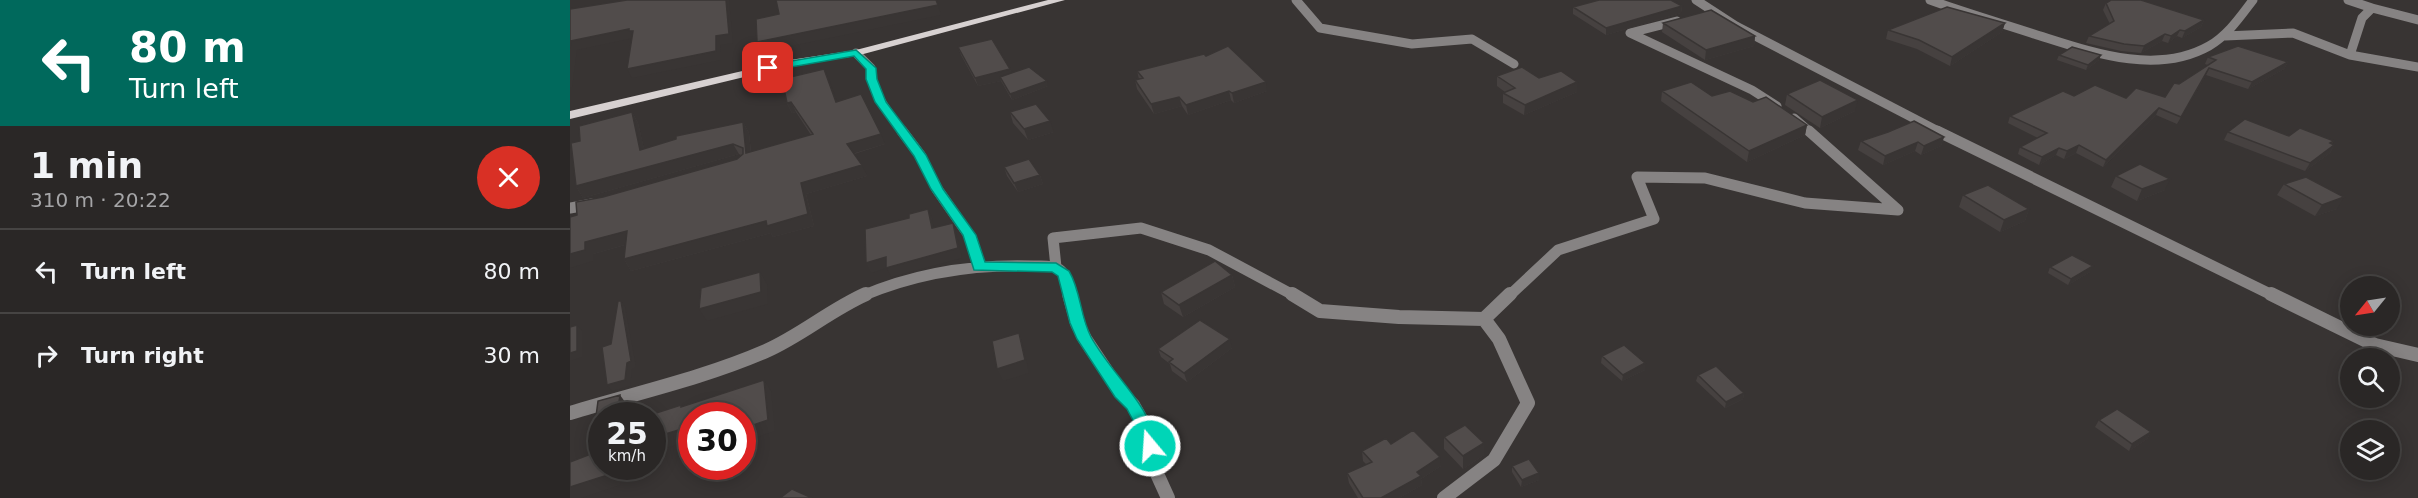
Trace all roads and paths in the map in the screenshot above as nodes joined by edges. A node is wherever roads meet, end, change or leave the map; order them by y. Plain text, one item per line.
1 (1060, 0) edge
2 (1296, 0) edge
3 (1696, 0) edge
4 (1930, 0) edge
5 (2253, 0) edge
6 (2348, 0) edge
7 (2372, 8) junction
8 (1699, 15) junction
9 (2418, 20) edge
10 (2225, 36) junction
11 (856, 53) junction
12 (2350, 55) junction
13 (1514, 64) dead end
14 (2418, 67) edge
15 (570, 115) edge
16 (608, 201) edge
17 (570, 208) edge
18 (979, 267) junction
19 (1056, 267) junction
20 (1484, 319) junction
21 (2418, 355) edge
22 (570, 413) edge
23 (1168, 498) edge
24 (1444, 498) edge

1 - 11 main road
2 - 13 street
3 - 8 street
4 - 10 street
5 - 10 street
6 - 7 street
7 - 9 street
7 - 12 street
8 - 20 street
8 - 21 street
10 - 12 street
11 - 15 main road
11 - 18 street
12 - 14 street
16 - 17 street
18 - 19 street
18 - 22 street
19 - 20 street
19 - 23 street
20 - 24 street

